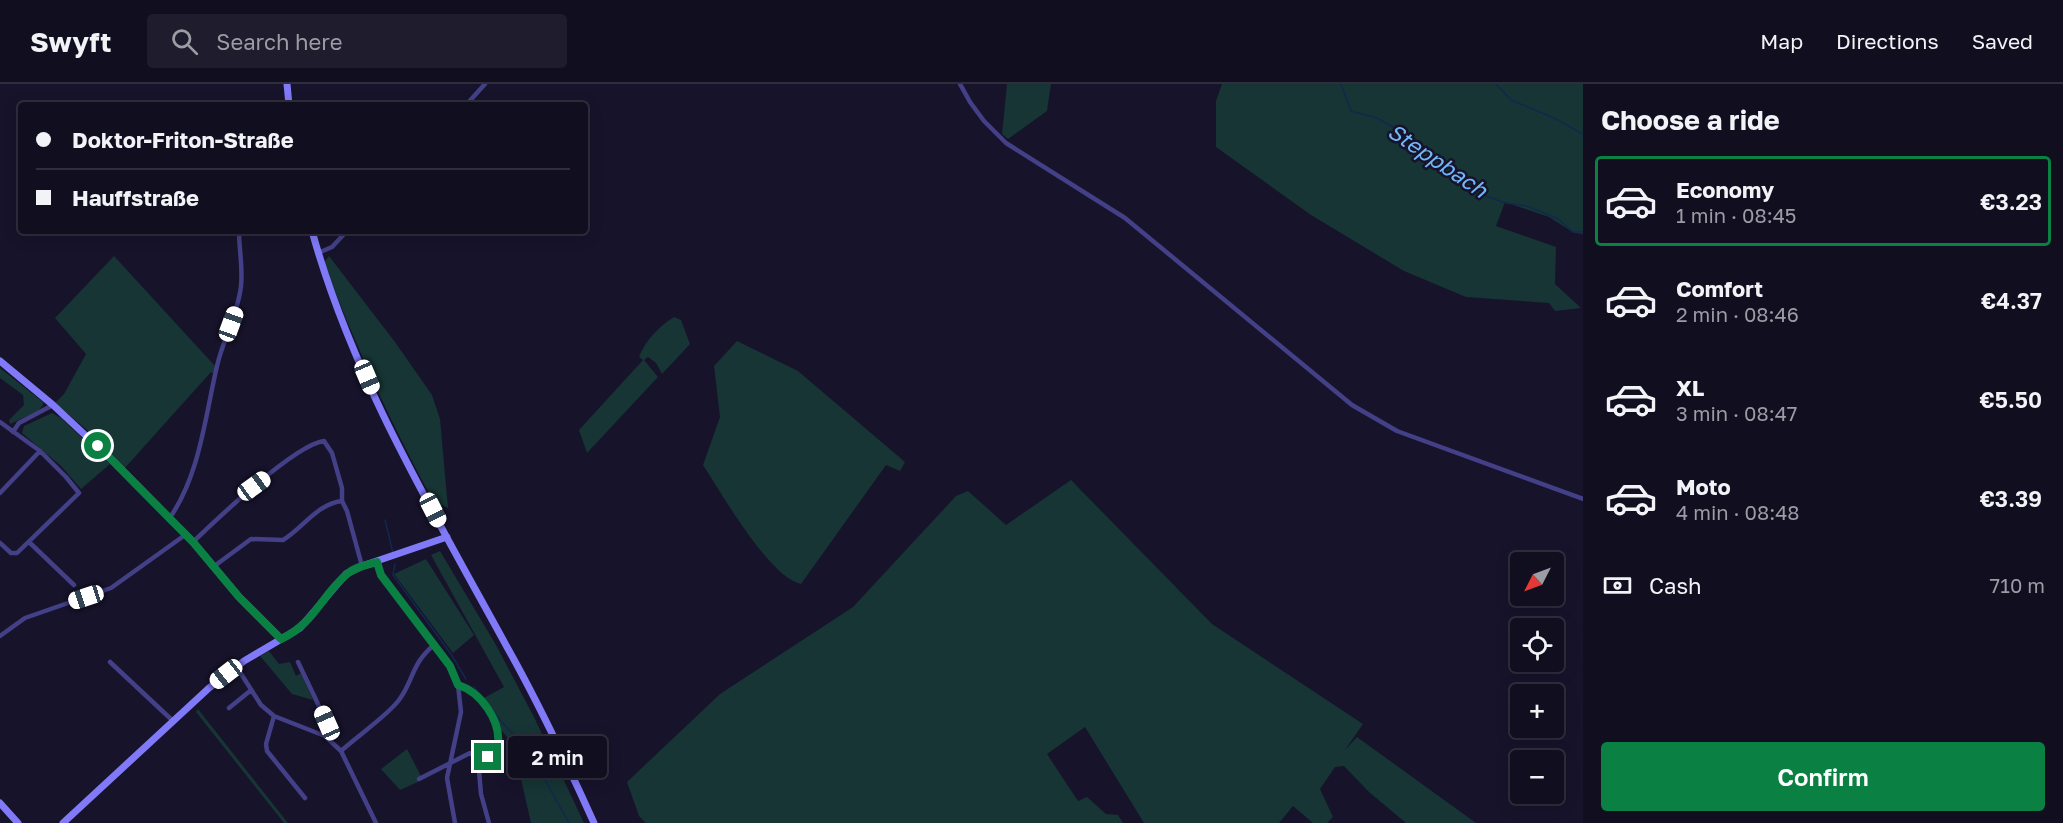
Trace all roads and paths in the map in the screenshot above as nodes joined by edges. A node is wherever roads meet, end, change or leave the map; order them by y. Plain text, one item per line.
1 (286, 84) edge
2 (485, 84) edge
3 (960, 84) edge
4 (289, 102) edge
5 (469, 102) edge
6 (239, 234) edge
7 (313, 234) edge
8 (344, 234) edge
9 (318, 253) junction
10 (0, 361) edge
11 (53, 405) junction
12 (0, 422) edge
13 (13, 432) junction
14 (40, 451) junction
15 (0, 493) edge
16 (1583, 499) edge
17 (342, 501) junction
18 (170, 519) junction
19 (185, 535) junction
20 (447, 537) junction
21 (29, 542) junction
22 (193, 542) junction
23 (0, 543) edge
24 (377, 562) junction
25 (362, 566) junction
26 (213, 567) junction
27 (74, 585) dead end
28 (0, 636) edge
29 (281, 639) junction
30 (434, 645) junction
31 (110, 662) dead end
32 (298, 662) dead end
33 (236, 666) junction
34 (458, 685) junction
35 (250, 691) junction
36 (229, 708) dead end
37 (274, 716) junction
38 (173, 721) junction
39 (325, 736) junction
40 (341, 751) junction
41 (478, 759) junction
42 (449, 762) junction
43 (419, 779) dead end
44 (305, 798) dead end
45 (0, 803) edge
46 (18, 823) edge
47 (63, 823) edge
48 (376, 823) edge
49 (455, 823) edge
50 (489, 823) edge
51 (594, 823) edge

1 - 4 street
2 - 5 street
3 - 16 street
6 - 18 street
7 - 9 street
8 - 9 street
9 - 20 street
10 - 11 street
11 - 13 street
11 - 18 street
12 - 13 street
13 - 14 street
14 - 15 street
14 - 21 street
17 - 22 street
17 - 25 street
17 - 26 street
18 - 19 street
19 - 22 street
19 - 28 street
20 - 24 street
20 - 51 street
21 - 23 street
21 - 27 street
22 - 26 street
24 - 25 street
24 - 30 street
25 - 29 street
26 - 29 street
29 - 33 street
30 - 34 street
30 - 40 street
31 - 38 street
32 - 39 street
33 - 35 street
33 - 38 street
34 - 41 street
34 - 42 street
35 - 36 street
35 - 37 street
37 - 39 street
37 - 44 street
38 - 47 street
39 - 40 street
40 - 48 street
41 - 42 street
41 - 50 street
42 - 43 street
42 - 49 street
45 - 46 street

